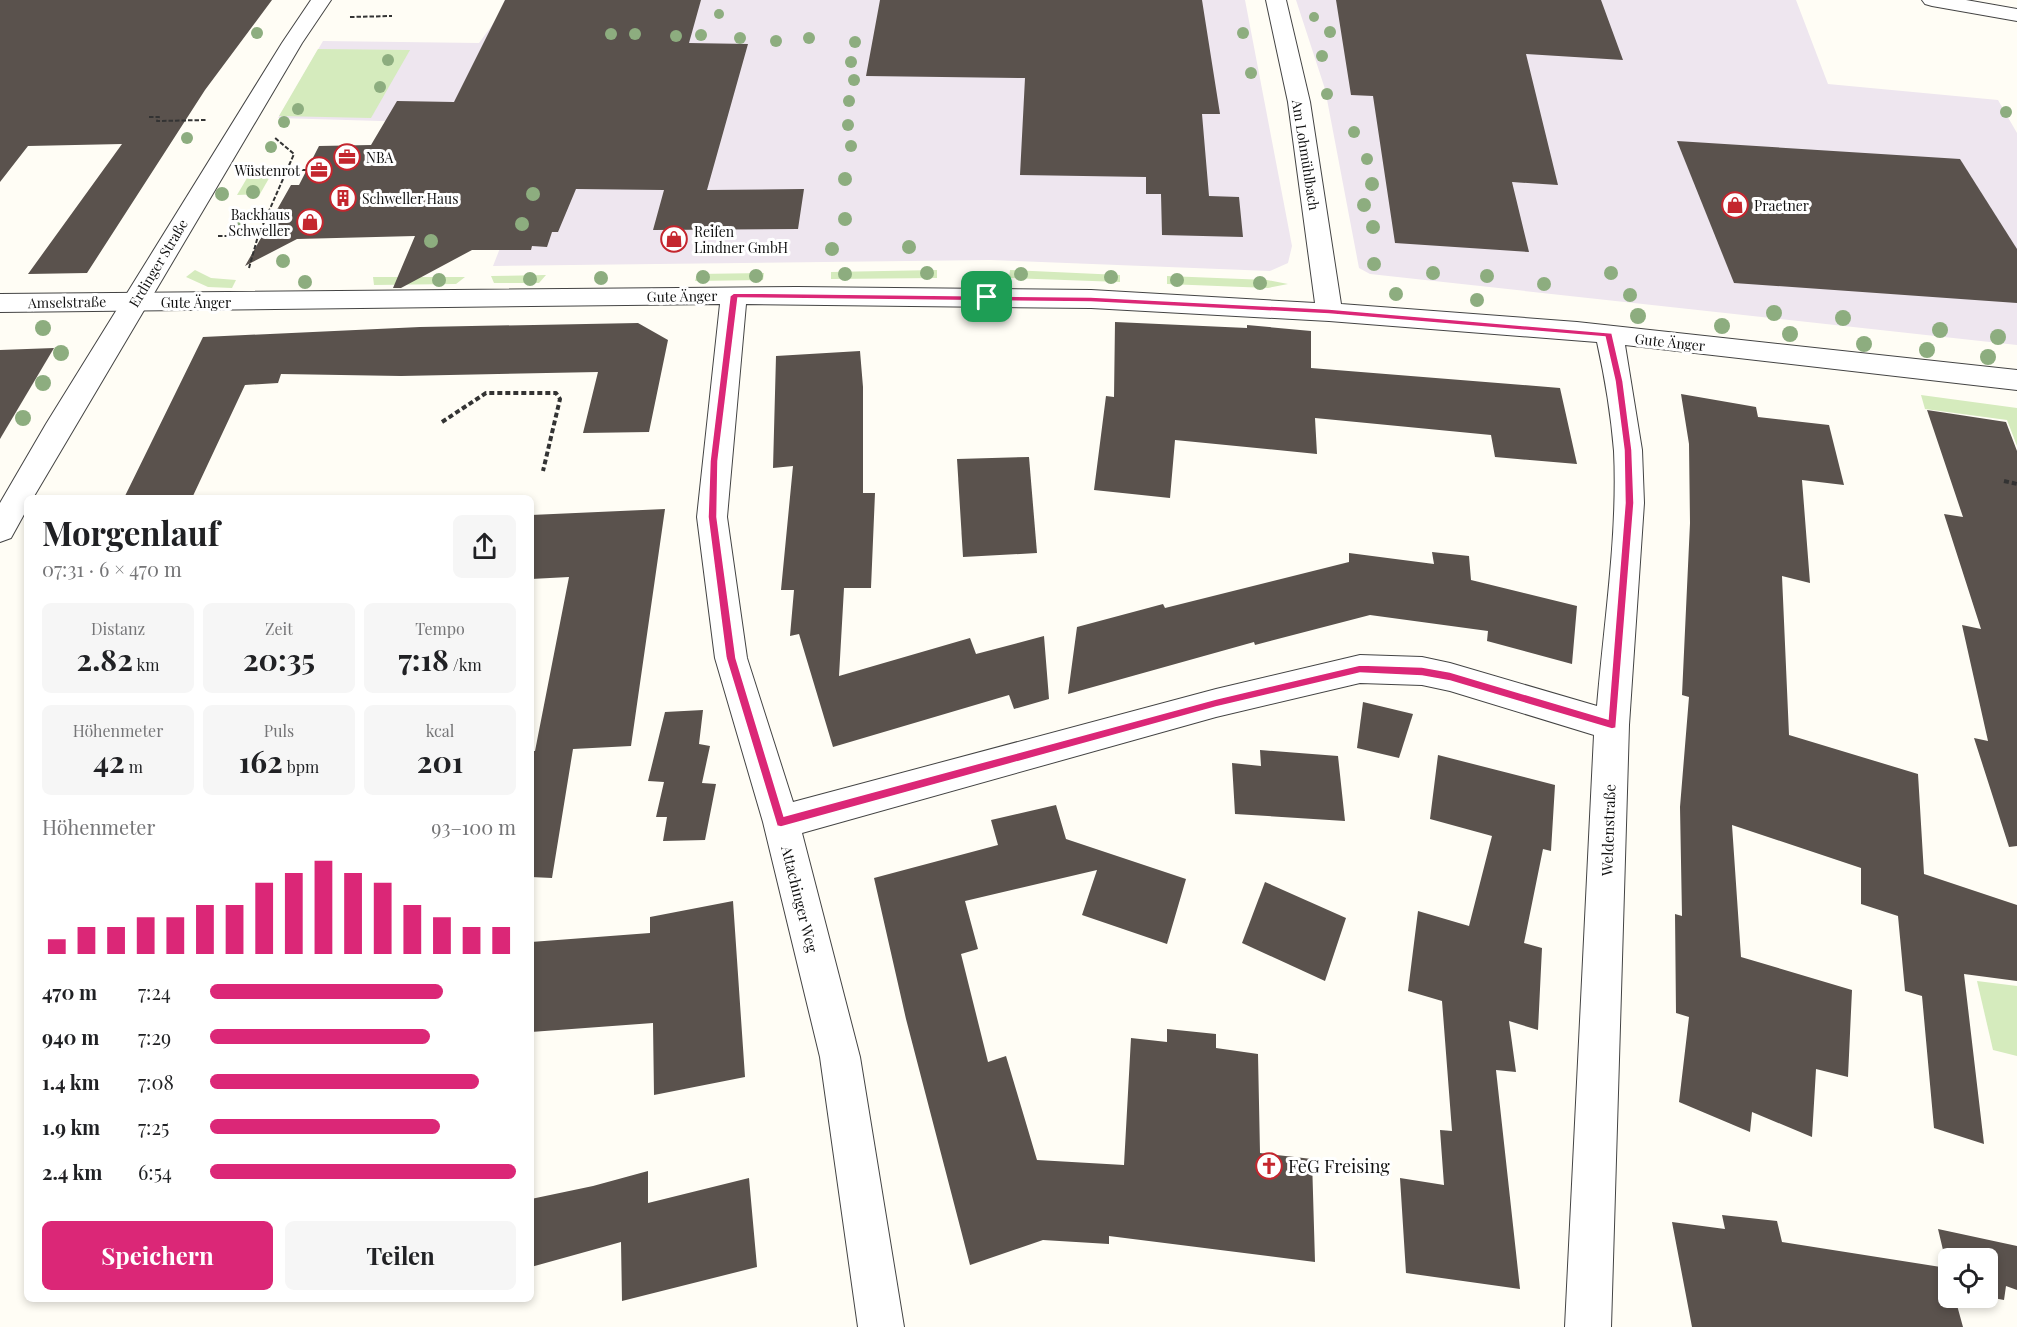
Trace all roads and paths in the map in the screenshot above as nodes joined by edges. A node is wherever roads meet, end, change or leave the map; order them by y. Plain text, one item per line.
1 (321, 0) edge
2 (1276, 0) edge
3 (1932, 0) edge
4 (2017, 15) edge
5 (392, 16) dead end
6 (349, 17) dead end
7 (149, 117) dead end
8 (209, 120) dead end
9 (273, 137) dead end
10 (246, 170) dead end
11 (287, 170) junction
12 (306, 170) dead end
13 (208, 236) dead end
14 (258, 236) junction
15 (247, 274) dead end
16 (734, 296) junction
17 (135, 302) junction
18 (0, 303) edge
19 (1329, 312) junction
20 (1609, 335) junction
21 (2017, 380) edge
22 (442, 422) dead end
23 (543, 471) dead end
24 (2004, 482) dead end
25 (2017, 484) edge
26 (0, 530) edge
27 (1612, 725) junction
28 (781, 822) junction
29 (881, 1327) edge
30 (1588, 1327) edge

1 - 17 street, Erdinger Straße
2 - 19 street, Am Lohmühlbach
3 - 4 street
5 - 6 path
7 - 8 path
9 - 11 path
10 - 11 path
11 - 12 path
11 - 14 path
13 - 14 path
14 - 15 path
16 - 17 street, Gute Änger
16 - 19 street, Gute Änger
16 - 28 street, Attachinger Weg
17 - 18 street, Amselstraße
17 - 26 street, Erdinger Straße
19 - 20 street, Gute Änger
20 - 21 street, Gute Änger
20 - 27 street, Weldenstraße
22 - 23 path
24 - 25 path
27 - 28 street
27 - 30 street, Weldenstraße
28 - 29 street, Attachinger Weg

